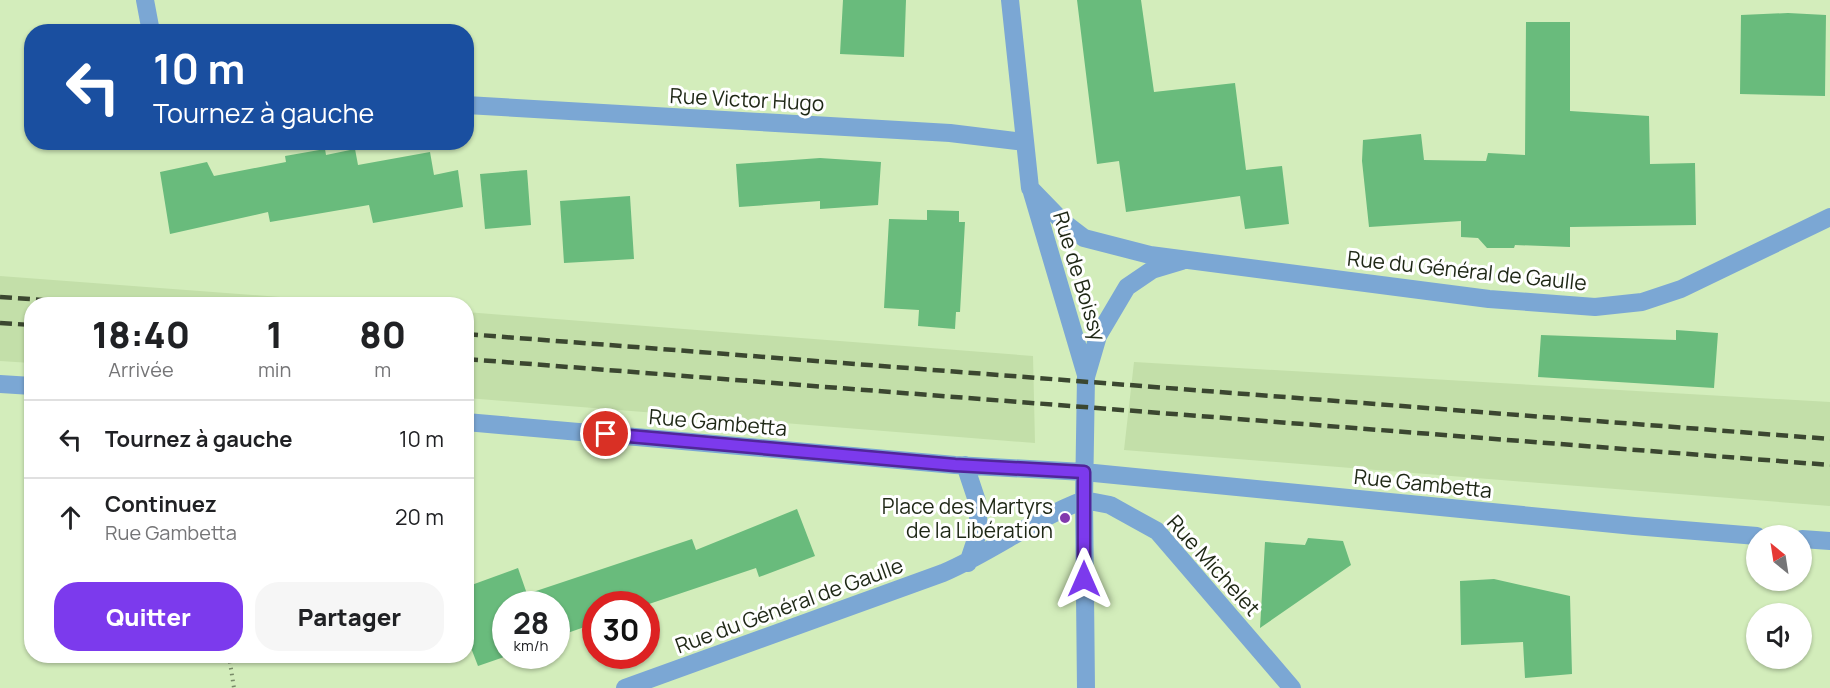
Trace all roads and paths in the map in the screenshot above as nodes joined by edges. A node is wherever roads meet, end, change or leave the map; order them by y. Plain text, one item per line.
1 (145, 0) edge
2 (1010, 0) edge
3 (150, 24) edge
4 (474, 105) edge
5 (1024, 142) junction
6 (1030, 188) junction
7 (1830, 217) edge
8 (1084, 238) joint
9 (1189, 258) junction
10 (1086, 377) junction
11 (0, 384) edge
12 (24, 386) edge
13 (474, 423) edge
14 (965, 465) junction
15 (1084, 472) junction
16 (1084, 500) junction
17 (1746, 535) edge
18 (1812, 540) edge
19 (1830, 541) edge
20 (968, 563) junction
21 (230, 663) edge
22 (234, 688) edge
23 (625, 688) edge
24 (1086, 688) edge
25 (1292, 688) edge

1 - 3 street
2 - 5 street, Rue de Boissy
4 - 5 street, Rue Victor Hugo
5 - 6 street, Rue de Boissy
6 - 8 street, Rue de Boissy
6 - 10 street, Rue de Boissy
7 - 9 street, Rue du Général de Gaulle
8 - 9 street, Rue du Général de Gaulle
9 - 10 street, Rue de Boissy
10 - 15 street, Rue de Boissy
11 - 12 street
13 - 14 street, Rue Gambetta
14 - 15 street
14 - 20 street
15 - 16 street, Rue de Boissy
15 - 17 street, Rue Gambetta
16 - 20 street
16 - 24 street, Rue de Boissy
16 - 25 street, Rue Michelet
18 - 19 street
20 - 23 street, Rue du Général de Gaulle
21 - 22 path

